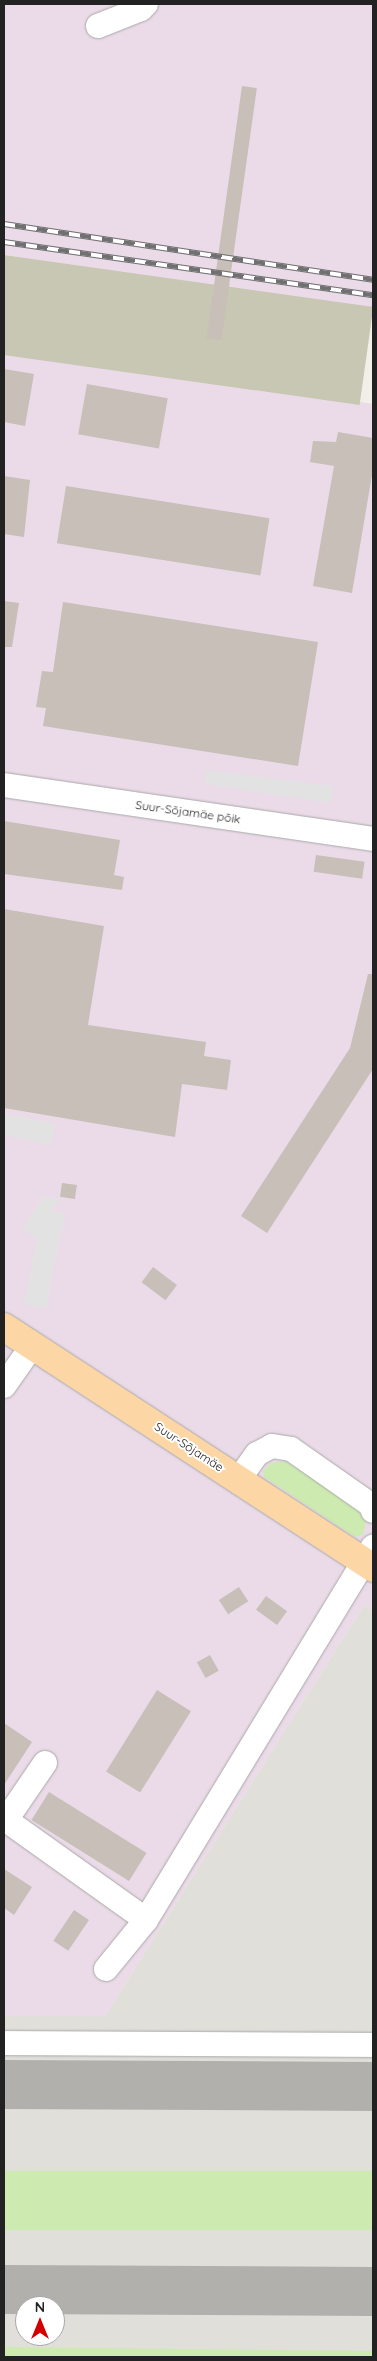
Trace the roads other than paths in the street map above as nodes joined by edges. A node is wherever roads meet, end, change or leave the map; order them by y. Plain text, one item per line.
1 (146, 4) edge
2 (98, 26) dead end
3 (4, 784) edge
4 (373, 839) edge
5 (4, 1327) edge
6 (32, 1346) junction
7 (4, 1386) edge
8 (238, 1480) junction
9 (373, 1511) edge
10 (370, 1559) edge
11 (45, 1763) dead end
12 (146, 1920) junction
13 (106, 1969) dead end
14 (4, 2043) edge
15 (373, 2045) edge

1 - 2 street
3 - 4 street, Suur-Sõjamäe põik
5 - 6 main road, Suur-Sõjamäe
6 - 7 street
6 - 8 main road, Suur-Sõjamäe
8 - 9 street
8 - 10 main road, Suur-Sõjamäe
10 - 12 street
11 - 12 street
12 - 13 street
14 - 15 street

